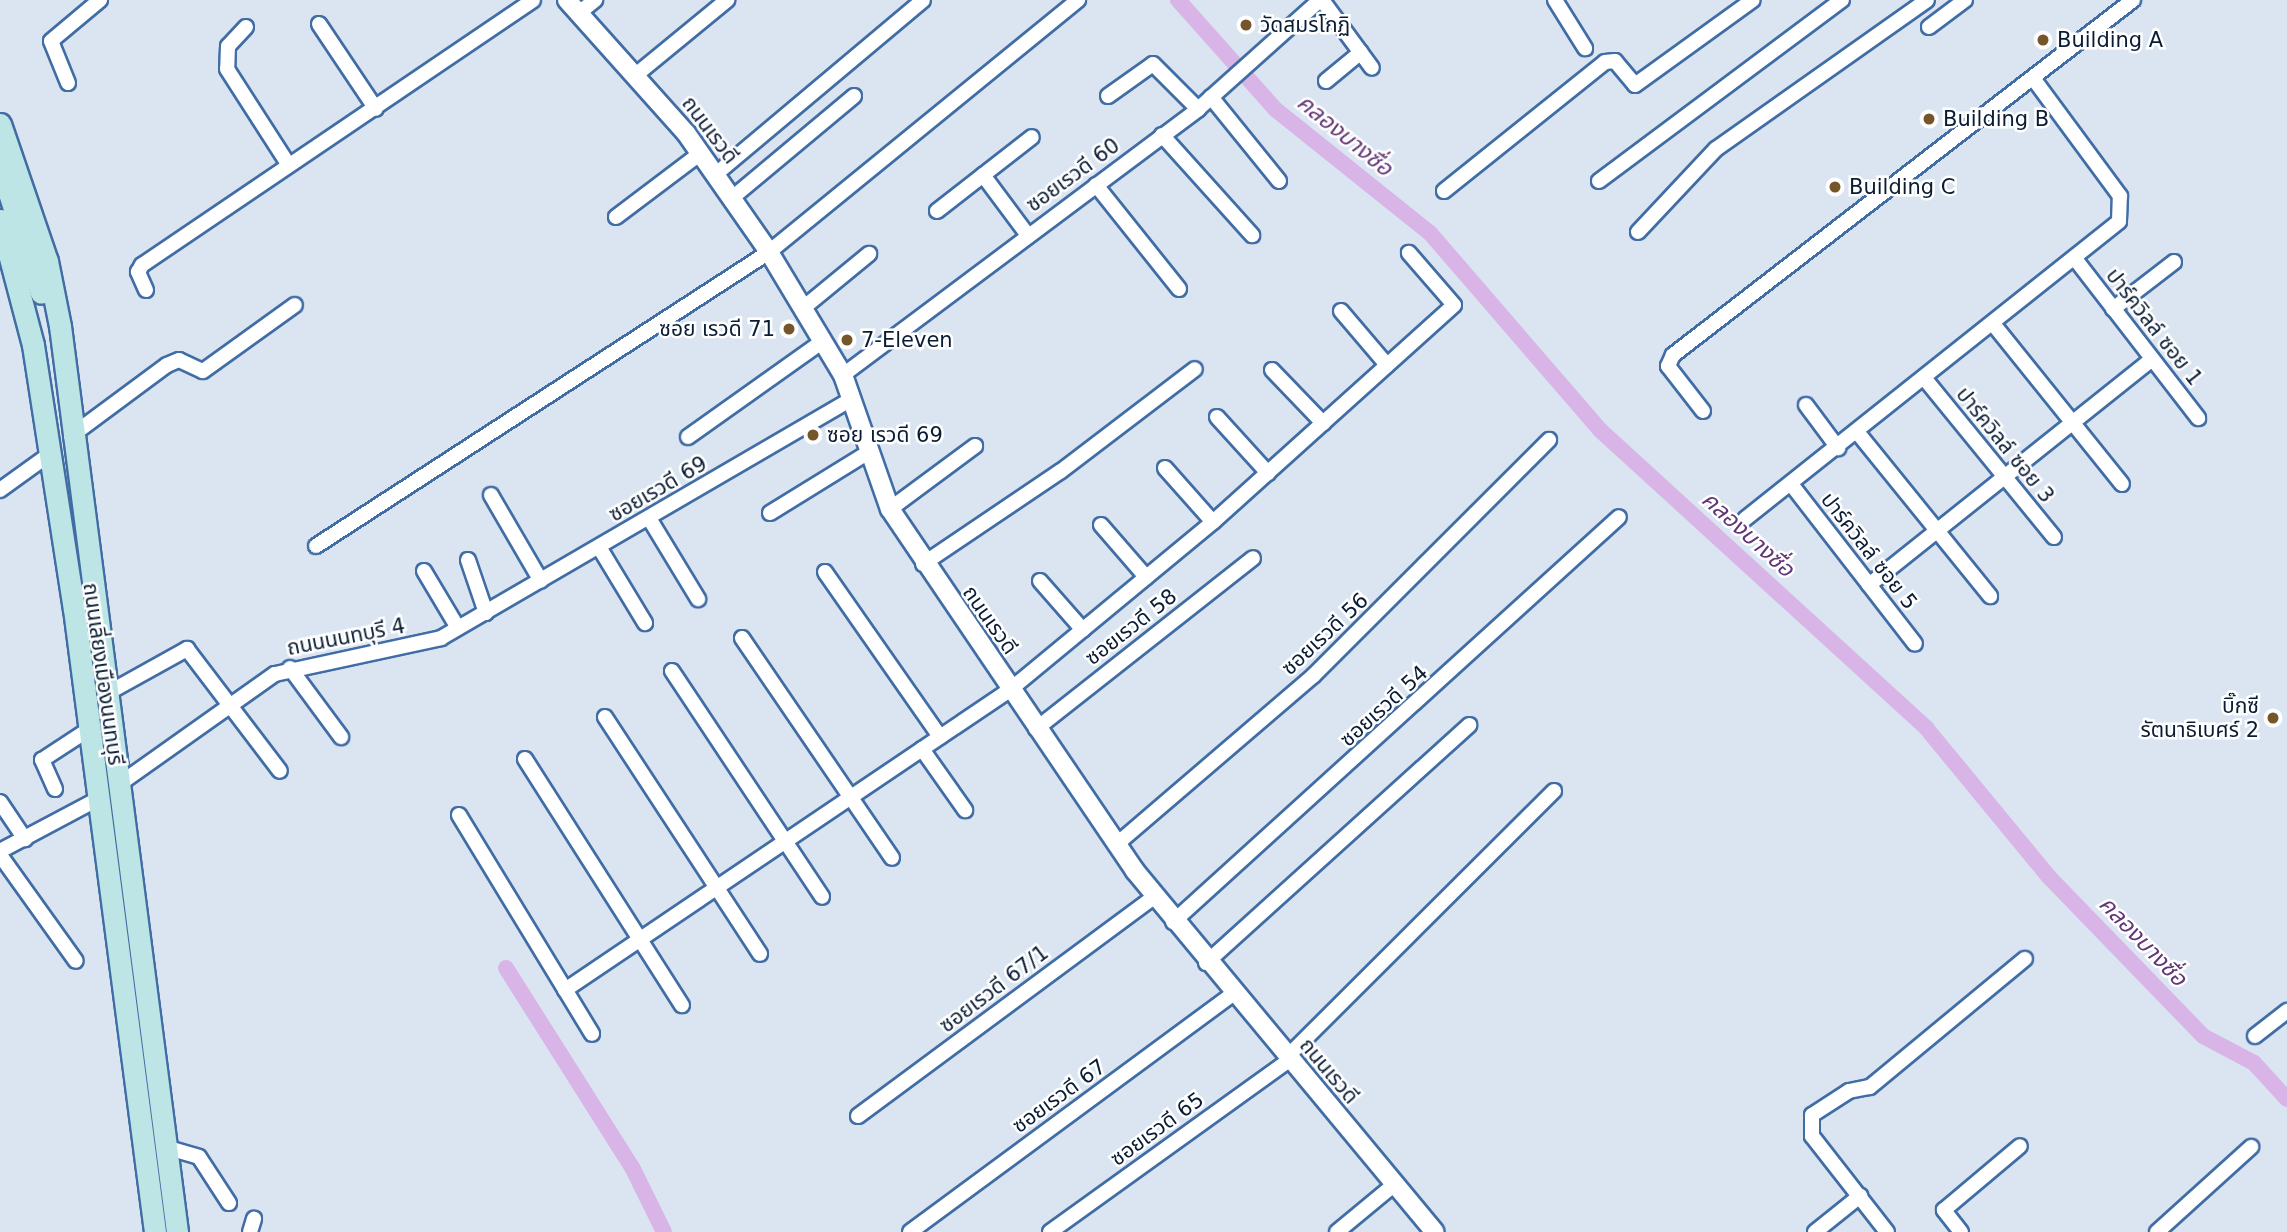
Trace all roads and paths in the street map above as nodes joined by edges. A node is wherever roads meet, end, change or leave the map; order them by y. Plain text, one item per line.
1 (100, 0) edge
2 (533, 0) edge
3 (595, 0) edge
4 (727, 0) edge
5 (923, 0) edge
6 (1078, 0) edge
7 (1321, 0) edge
8 (1555, 0) edge
9 (1753, 0) edge
10 (1842, 0) edge
11 (1927, 0) edge
12 (1965, 0) edge
13 (2133, 0) edge
14 (573, 7) edge
15 (319, 24) dead end
16 (246, 27) dead end
17 (1929, 27) dead end
18 (1585, 48) dead end
19 (1361, 52) junction
20 (1372, 68) dead end
21 (636, 74) junction
22 (2033, 78) junction
23 (1326, 80) dead end
24 (68, 83) dead end
25 (855, 96) dead end
26 (1108, 96) dead end
27 (1211, 97) junction
28 (1198, 109) junction
29 (376, 110) junction
30 (0, 124) edge
31 (1162, 135) junction
32 (1032, 137) dead end
33 (701, 153) junction
34 (288, 164) junction
35 (0, 165) edge
36 (716, 174) junction
37 (983, 175) junction
38 (1279, 181) dead end
39 (1599, 181) dead end
40 (1096, 185) junction
41 (1444, 191) dead end
42 (732, 198) junction
43 (937, 211) dead end
44 (616, 217) dead end
45 (0, 220) edge
46 (1637, 232) dead end
47 (1027, 234) junction
48 (1252, 235) dead end
49 (769, 252) junction
50 (1409, 253) dead end
51 (869, 254) dead end
52 (2076, 260) junction
53 (2174, 262) dead end
54 (1179, 289) dead end
55 (146, 290) dead end
56 (295, 305) dead end
57 (802, 309) junction
58 (2113, 309) junction
59 (1341, 311) dead end
60 (1994, 325) junction
61 (823, 341) junction
62 (2152, 359) junction
63 (1387, 365) junction
64 (1195, 369) dead end
65 (1272, 370) dead end
66 (65, 371) junction
67 (843, 374) junction
68 (1925, 379) junction
69 (852, 400) junction
70 (1806, 405) dead end
71 (1703, 411) dead end
72 (1216, 417) dead end
73 (2198, 418) dead end
74 (1323, 423) junction
75 (2073, 423) junction
76 (1858, 433) junction
77 (71, 436) junction
78 (688, 437) dead end
79 (1549, 440) dead end
80 (975, 446) dead end
81 (1838, 448) junction
82 (867, 453) junction
83 (50, 454) junction
84 (1165, 468) dead end
85 (1268, 473) junction
86 (2004, 477) junction
87 (1791, 484) junction
88 (2122, 484) dead end
89 (0, 490) edge
90 (491, 495) dead end
91 (890, 509) junction
92 (770, 513) dead end
93 (1619, 517) dead end
94 (649, 518) junction
95 (1745, 519) dead end
96 (1213, 522) junction
97 (1101, 525) dead end
98 (1937, 531) junction
99 (2054, 537) dead end
100 (316, 546) dead end
101 (600, 547) junction
102 (1253, 558) dead end
103 (468, 560) dead end
104 (923, 564) junction
105 (424, 570) dead end
106 (825, 572) dead end
107 (1146, 577) junction
108 (541, 581) junction
109 (1040, 581) dead end
110 (1869, 585) junction
111 (1990, 596) dead end
112 (698, 599) dead end
113 (485, 614) junction
114 (645, 623) dead end
115 (458, 628) junction
116 (1083, 629) junction
117 (742, 638) dead end
118 (1914, 643) dead end
119 (290, 668) junction
120 (671, 671) dead end
121 (1011, 689) junction
122 (106, 694) junction
123 (231, 703) junction
124 (605, 717) dead end
125 (1469, 725) dead end
126 (1036, 729) junction
127 (88, 730) junction
128 (341, 737) dead end
129 (940, 737) junction
130 (922, 749) junction
131 (525, 759) dead end
132 (280, 771) dead end
133 (118, 785) junction
134 (55, 789) dead end
135 (1554, 791) dead end
136 (851, 798) junction
137 (96, 800) junction
138 (0, 802) edge
139 (965, 810) dead end
140 (459, 815) dead end
141 (25, 839) junction
142 (785, 842) junction
143 (1117, 844) junction
144 (0, 853) edge
145 (892, 858) dead end
146 (717, 888) junction
147 (1155, 896) junction
148 (822, 897) dead end
149 (1173, 922) junction
150 (640, 940) junction
151 (760, 954) dead end
152 (2025, 959) dead end
153 (76, 961) dead end
154 (1206, 963) junction
155 (565, 990) junction
156 (1232, 995) junction
157 (682, 1005) dead end
158 (2287, 1011) edge
159 (592, 1034) dead end
160 (2255, 1036) dead end
161 (1288, 1058) junction
162 (858, 1116) dead end
163 (2020, 1146) dead end
164 (164, 1147) junction
165 (2251, 1147) dead end
166 (1395, 1184) junction
167 (1860, 1196) junction
168 (229, 1203) dead end
169 (155, 1232) edge
170 (177, 1232) edge
171 (910, 1232) edge
172 (1050, 1232) edge
173 (1337, 1232) edge
174 (1434, 1232) edge
175 (1815, 1232) edge
176 (1887, 1232) edge
177 (1961, 1232) edge
178 (2157, 1232) edge

1 - 24 street
2 - 29 street
3 - 14 street
4 - 21 street
5 - 36 street
6 - 49 street
7 - 19 street
7 - 27 street, ซอยเรวดี 60
8 - 18 street
9 - 41 street
10 - 39 street
11 - 46 street
12 - 17 street
13 - 22 street
14 - 21 street, ถนนเรวดี
15 - 29 street
16 - 34 street
19 - 20 street
19 - 23 street
21 - 33 street, ถนนเรวดี
22 - 52 street
22 - 71 street
25 - 42 street
26 - 28 street
27 - 28 street, ซอยเรวดี 60
27 - 38 street
28 - 31 street, ซอยเรวดี 60
29 - 34 street
30 - 66 main road, ถนนเลี่ยงเมืองนนทบุรี
31 - 40 street, ซอยเรวดี 60
31 - 48 street
32 - 37 street
33 - 36 street, ถนนเรวดี
33 - 44 street
34 - 55 street
35 - 66 main road
36 - 42 street, ถนนเรวดี
37 - 43 street
37 - 47 street
40 - 47 street, ซอยเรวดี 60
40 - 54 street
42 - 49 street, ถนนเรวดี
45 - 83 main road, ถนนเลี่ยงเมืองนนทบุรี
47 - 67 street, ซอยเรวดี 60
49 - 57 street, ถนนเรวดี
49 - 100 street
50 - 63 street
51 - 57 street
52 - 58 street, ปาร์ควิลล์ ซอย 1
52 - 60 street
53 - 58 street
56 - 77 street
57 - 61 street, ถนนเรวดี
58 - 62 street, ปาร์ควิลล์ ซอย 1
59 - 63 street
60 - 68 street
60 - 75 street
61 - 67 street, ถนนเรวดี
61 - 78 street
62 - 73 street, ปาร์ควิลล์ ซอย 1
62 - 75 street
63 - 74 street
64 - 104 street
65 - 74 street
66 - 77 main road, ถนนเลี่ยงเมืองนนทบุรี
67 - 69 street, ถนนเรวดี
68 - 76 street
68 - 86 street, ปาร์ควิลล์ ซอย 3
69 - 82 street, ถนนเรวดี
69 - 94 street, ซอยเรวดี 69
70 - 81 street
72 - 85 street
74 - 85 street
75 - 86 street
75 - 88 street
76 - 81 street
76 - 98 street
77 - 122 main road, ถนนเลี่ยงเมืองนนทบุรี
79 - 143 street, ซอยเรวดี 56
80 - 91 street
81 - 87 street
82 - 91 street, ถนนเรวดี
82 - 92 street
83 - 89 street
83 - 127 main road, ถนนเลี่ยงเมืองนนทบุรี
84 - 96 street
85 - 96 street
86 - 98 street
86 - 99 street, ปาร์ควิลล์ ซอย 3
87 - 95 street
87 - 110 street, ปาร์ควิลล์ ซอย 5
90 - 108 street
91 - 104 street, ถนนเรวดี
93 - 149 street, ซอยเรวดี 54
94 - 101 street, ซอยเรวดี 69
94 - 112 street
96 - 107 street
97 - 107 street
98 - 110 street
98 - 111 street
101 - 108 street, ซอยเรวดี 69
101 - 114 street
102 - 126 street, ซอยเรวดี 58
103 - 113 street
104 - 121 street, ถนนเรวดี
105 - 115 street
106 - 129 street
107 - 116 street
108 - 113 street, ซอยเรวดี 69
109 - 116 street
110 - 118 street, ปาร์ควิลล์ ซอย 5
113 - 115 street, ถนนนนทบุรี 4
115 - 119 street, ถนนนนทบุรี 4
116 - 121 street
117 - 136 street
119 - 123 street, ถนนนนทบุรี 4
119 - 128 street
120 - 142 street
121 - 126 street, ถนนเรวดี
121 - 129 street
122 - 123 street
122 - 133 main road, ถนนเลี่ยงเมืองนนทบุรี
123 - 132 street
123 - 133 street, ถนนนนทบุรี 4
124 - 146 street
125 - 154 street
126 - 143 street, ถนนเรวดี
127 - 134 street
127 - 137 main road, ถนนเลี่ยงเมืองนนทบุรี
129 - 130 street
130 - 136 street
130 - 139 street
131 - 150 street
133 - 164 main road, ถนนเลี่ยงเมืองนนทบุรี
135 - 161 street, ซอยเรวดี 65
136 - 142 street
136 - 145 street
137 - 141 street
137 - 169 main road, ถนนเลี่ยงเมืองนนทบุรี
138 - 141 street
140 - 155 street
141 - 144 street
142 - 146 street
142 - 148 street
143 - 147 street, ถนนเรวดี
144 - 153 street
146 - 150 street
146 - 151 street
147 - 149 street, ถนนเรวดี
147 - 162 street, ซอยเรวดี 67/1
149 - 154 street, ถนนเรวดี
150 - 155 street
150 - 157 street
152 - 167 street
154 - 156 street, ถนนเรวดี
155 - 159 street
156 - 161 street, ถนนเรวดี
156 - 171 street, ซอยเรวดี 67
158 - 160 street
161 - 166 street, ถนนเรวดี
161 - 172 street, ซอยเรวดี 65
163 - 177 street
164 - 168 street
164 - 170 main road, ถนนเลี่ยงเมืองนนทบุรี
165 - 178 street
166 - 173 street
166 - 174 street, ถนนเรวดี
167 - 175 street
167 - 176 street

